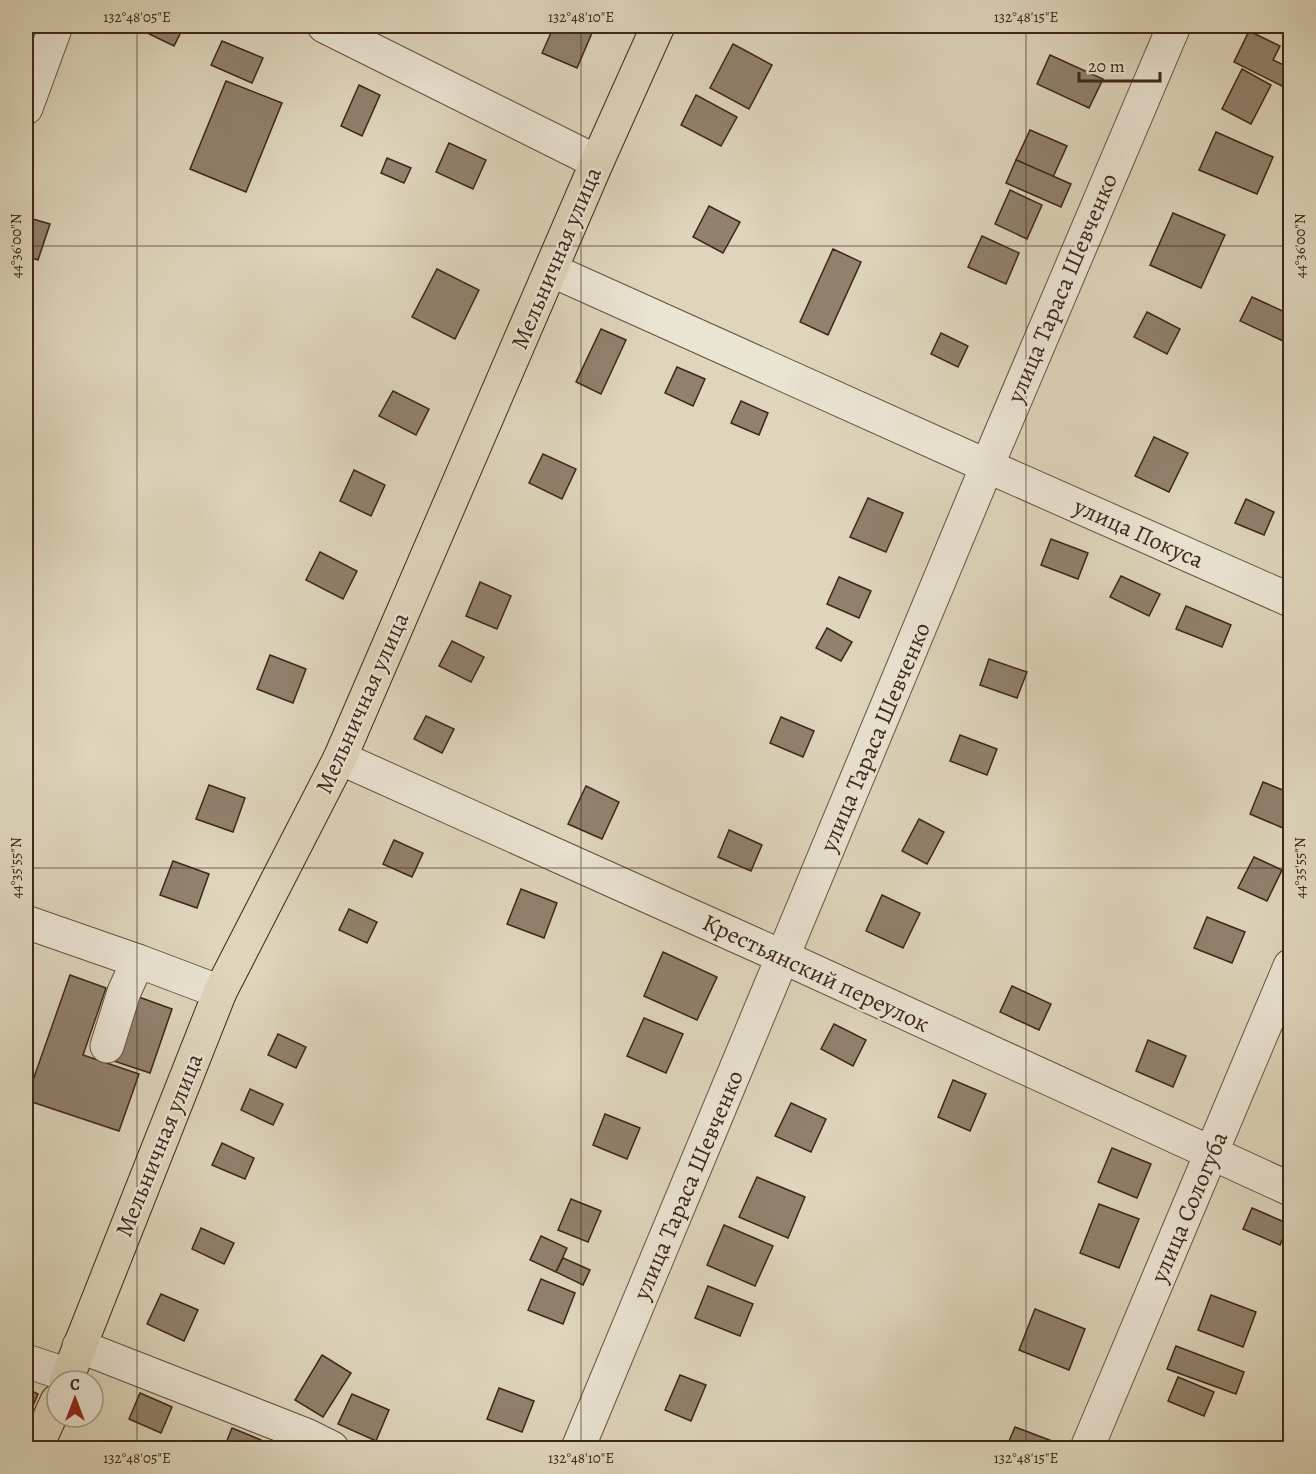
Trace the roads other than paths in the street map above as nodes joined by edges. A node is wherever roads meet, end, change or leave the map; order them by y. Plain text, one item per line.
1 (56, 26) edge
2 (324, 26) edge
3 (658, 26) edge
4 (1174, 26) edge
5 (26, 108) edge
6 (597, 162) junction
7 (551, 270) junction
8 (987, 466) junction
9 (1290, 600) edge
10 (340, 758) junction
11 (26, 922) edge
12 (783, 957) junction
13 (138, 961) junction
14 (1290, 966) edge
15 (220, 992) junction
16 (107, 1046) dead end
17 (1212, 1155) junction
18 (1290, 1189) edge
19 (26, 1361) edge
20 (48, 1369) edge
21 (71, 1369) edge
22 (105, 1385) edge
23 (45, 1428) edge
24 (36, 1449) edge
25 (332, 1449) edge
26 (578, 1449) edge
27 (1087, 1449) edge

1 - 5 street
2 - 6 street
3 - 6 main road, Мельничная улица
4 - 8 street, улица Тараса Шевченко
6 - 7 main road, Мельничная улица
7 - 8 street, улица Покуса
7 - 10 main road, Мельничная улица
8 - 9 street, улица Покуса
8 - 12 street, улица Тараса Шевченко
10 - 12 street, Крестьянский переулок
10 - 15 main road, Мельничная улица
11 - 13 street
12 - 17 street, Крестьянский переулок
12 - 26 street, улица Тараса Шевченко
13 - 15 street
13 - 16 street
14 - 17 street, улица Сологуба
15 - 21 main road, Мельничная улица
17 - 18 street, Крестьянский переулок
17 - 27 street, улица Сологуба
19 - 20 street
22 - 25 street
23 - 24 main road, Мельничная улица

